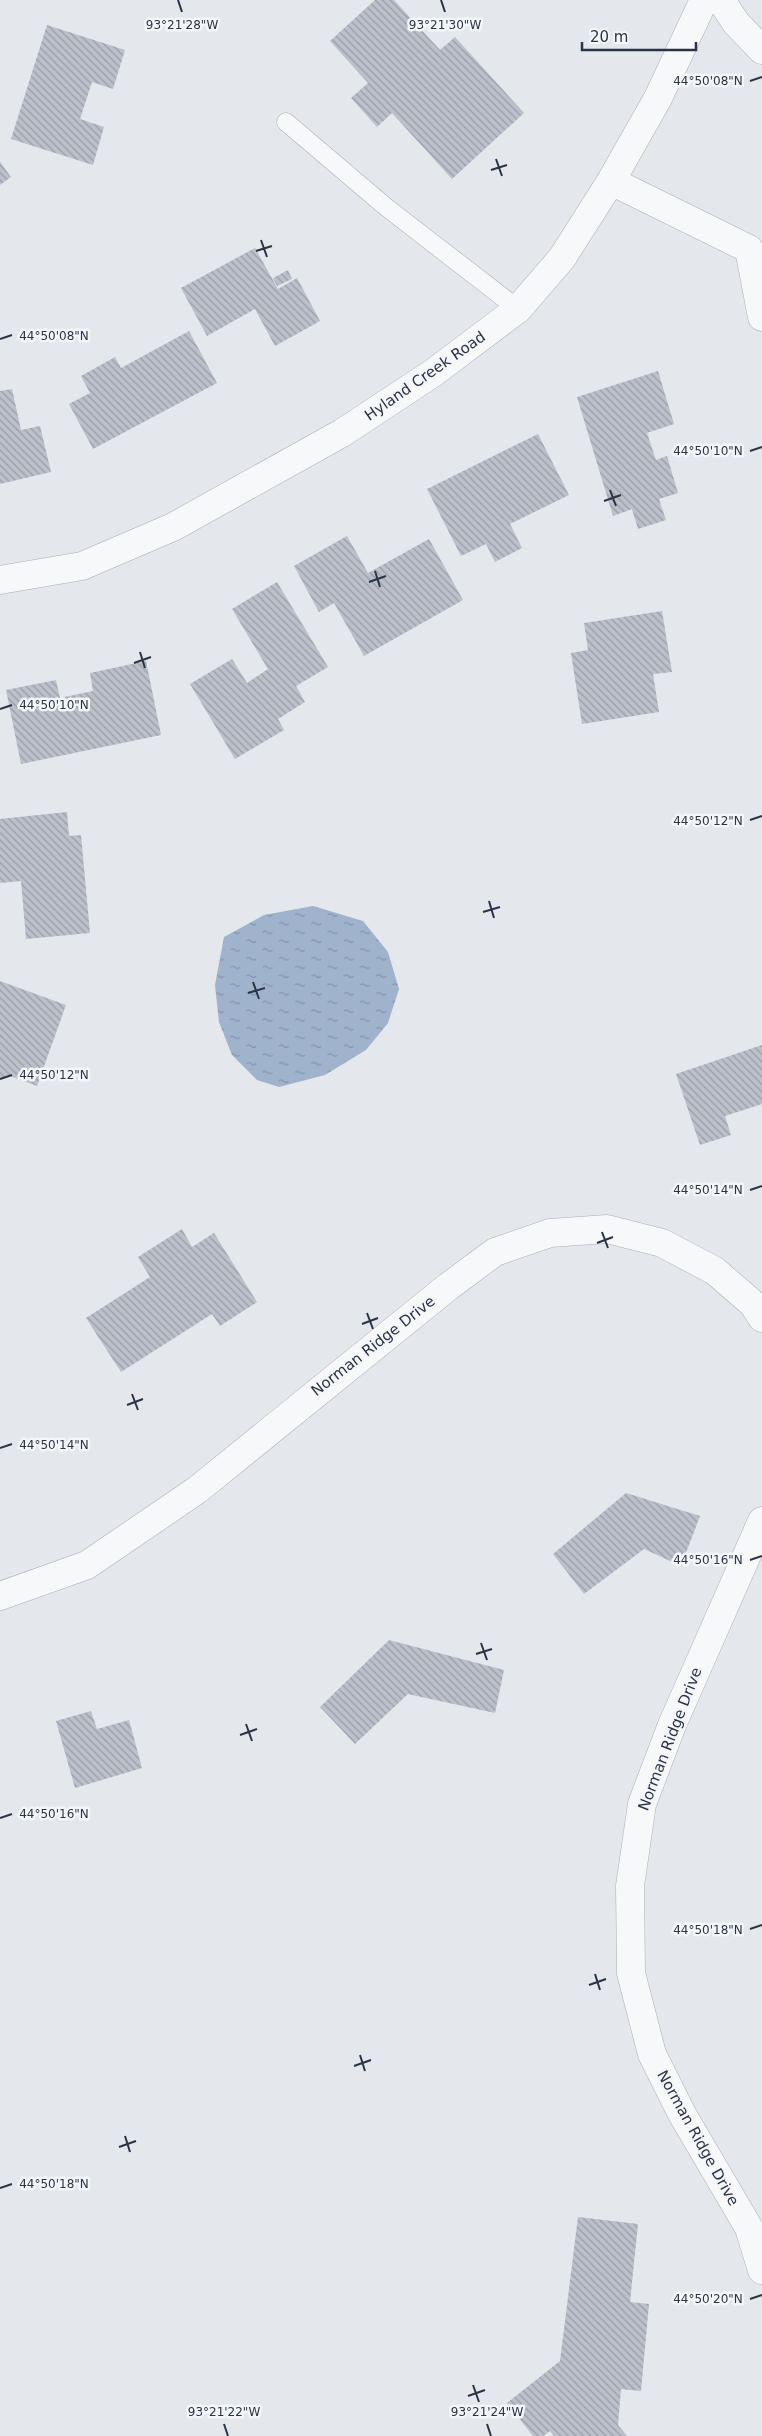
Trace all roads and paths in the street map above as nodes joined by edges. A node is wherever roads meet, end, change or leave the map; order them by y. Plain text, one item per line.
1 (704, 0) edge
2 (721, 0) edge
3 (762, 50) edge
4 (286, 122) dead end
5 (611, 180) junction
6 (518, 309) junction
7 (762, 317) edge
8 (0, 580) edge
9 (762, 1318) edge
10 (762, 1520) edge
11 (0, 1596) edge
12 (762, 2270) edge

1 - 5 street, Hyland Creek Road
2 - 3 street
4 - 6 lane
5 - 6 street, Hyland Creek Road
5 - 7 street
6 - 8 street, Hyland Creek Road
9 - 11 street, Norman Ridge Drive
10 - 12 street, Norman Ridge Drive

